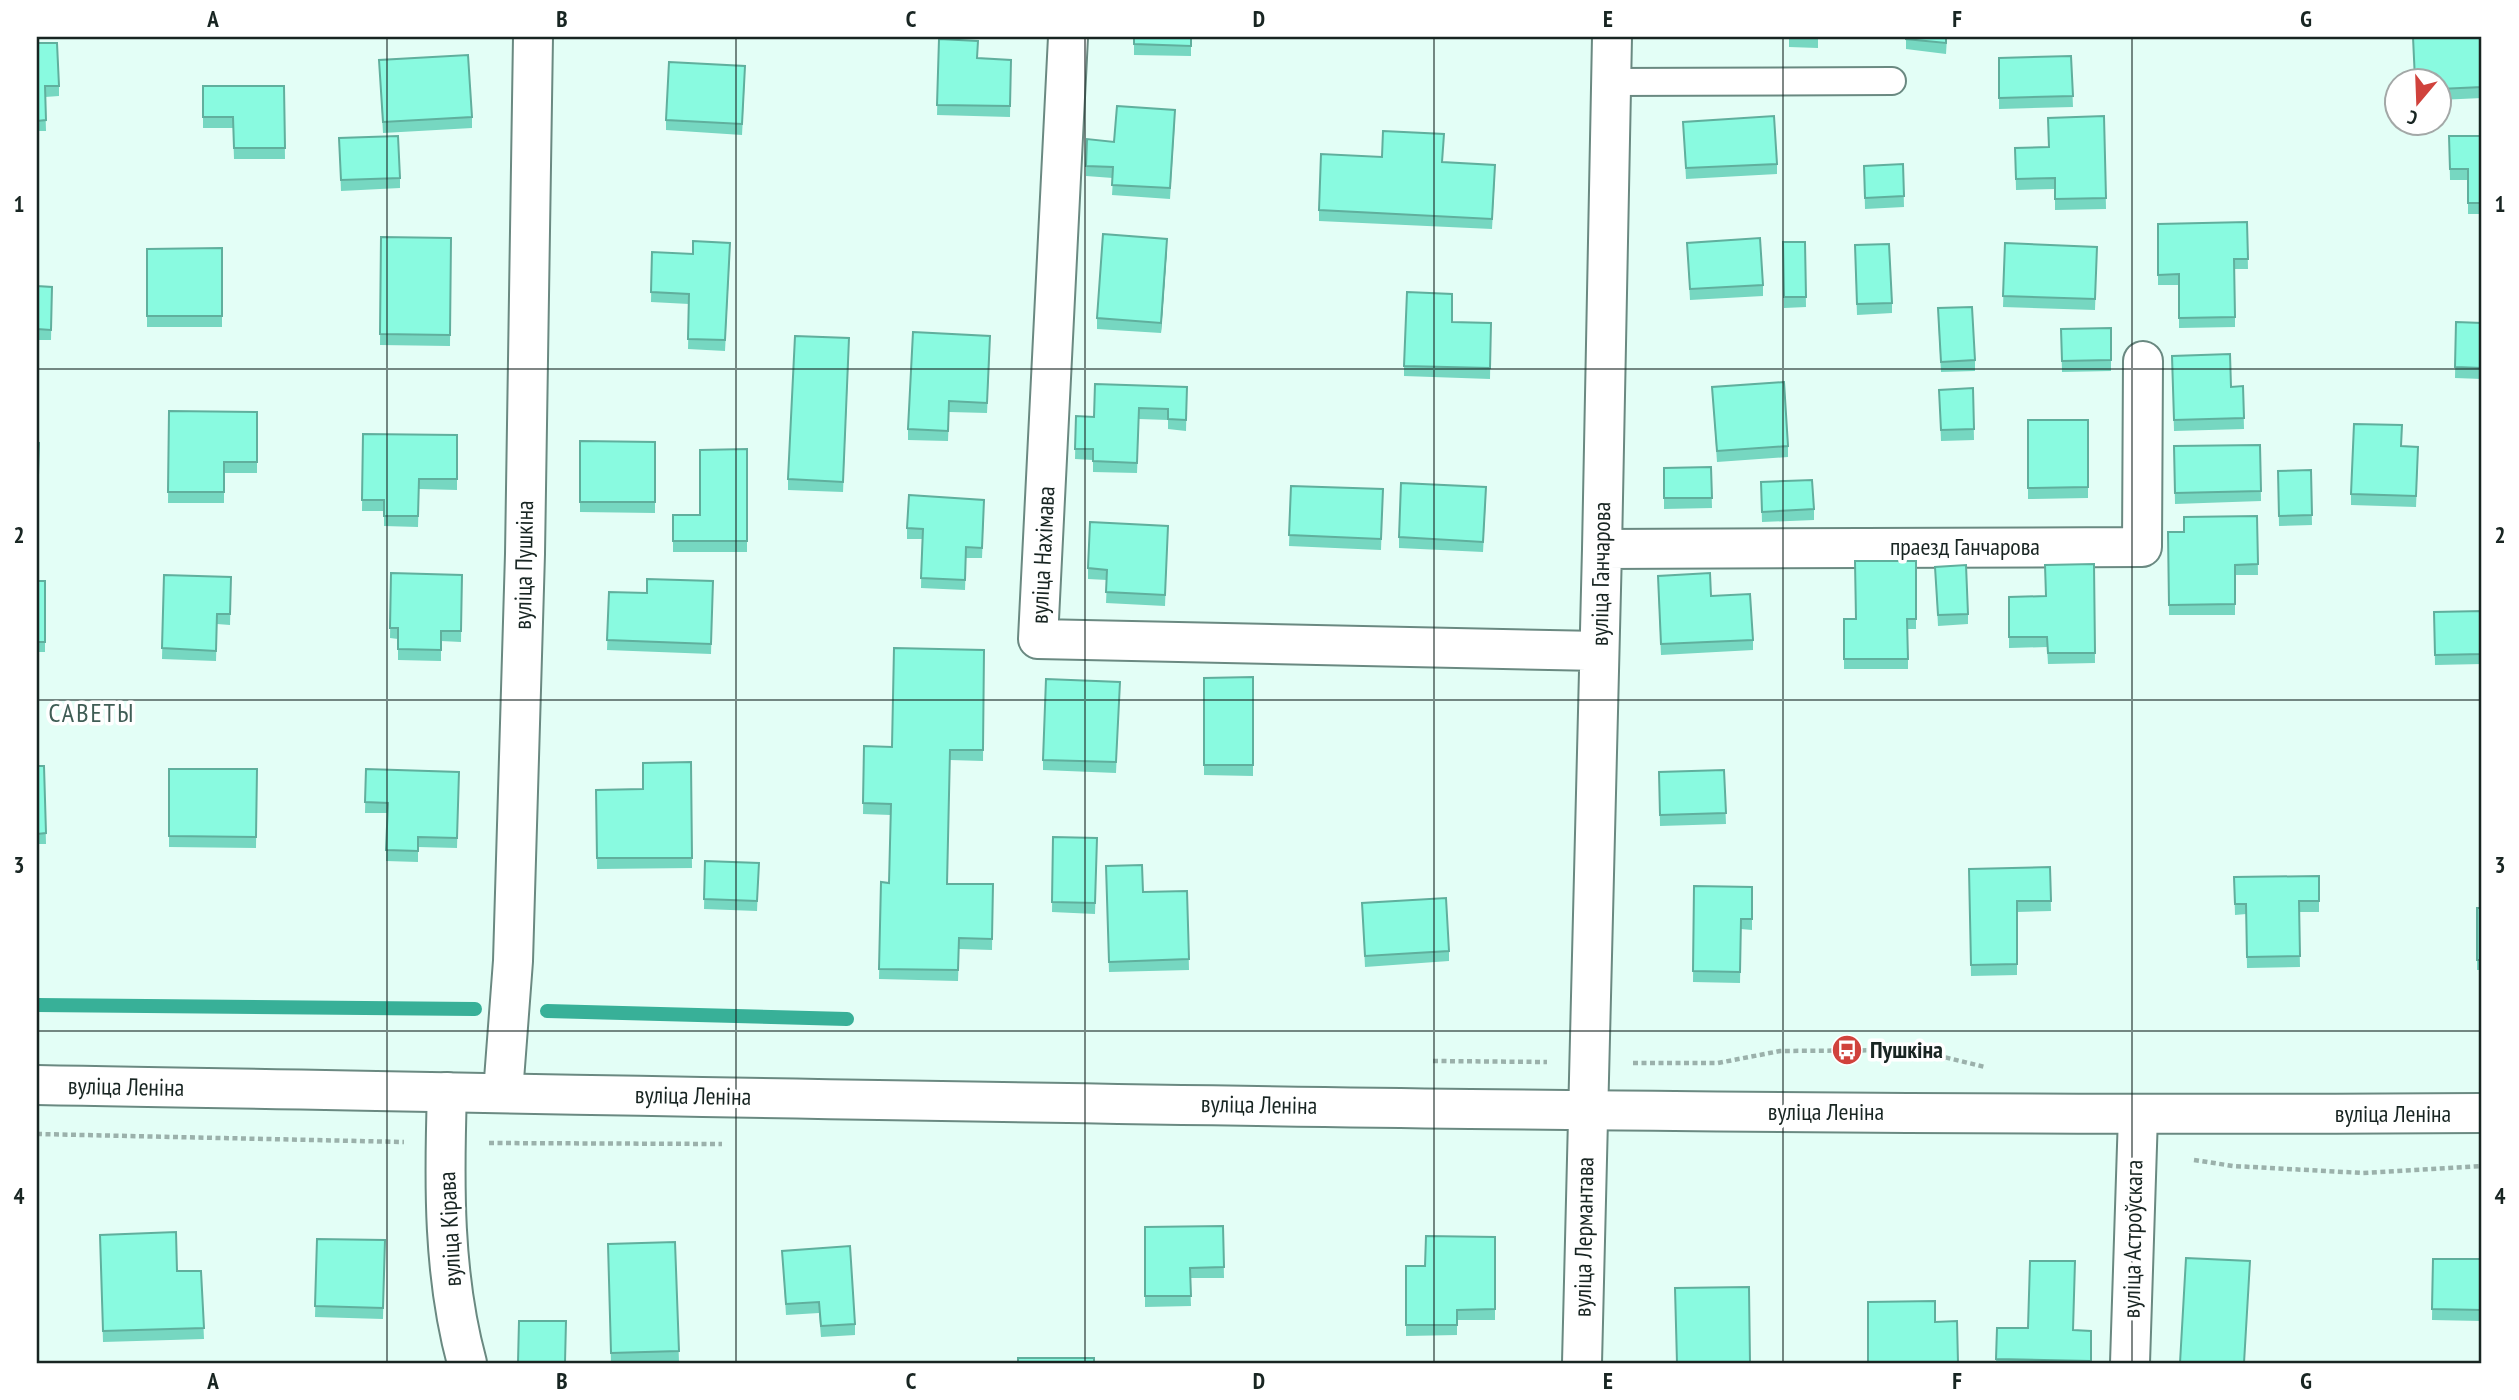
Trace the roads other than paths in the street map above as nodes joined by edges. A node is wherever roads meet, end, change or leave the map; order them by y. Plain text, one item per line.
1 (533, 37) edge
2 (1068, 37) edge
3 (1612, 37) edge
4 (1892, 80) dead end
5 (1610, 82) junction
6 (2143, 361) dead end
7 (1602, 549) junction
8 (1599, 651) junction
9 (37, 1085) edge
10 (447, 1093) junction
11 (503, 1093) junction
12 (1587, 1111) junction
13 (2482, 1113) edge
14 (2138, 1115) junction
15 (467, 1363) edge
16 (1581, 1363) edge
17 (2130, 1363) edge

1 - 11 street, вуліца Пушкіна
2 - 8 street, вуліца Нахімава
3 - 5 street, вуліца Ганчарова
4 - 5 lane
5 - 7 street, вуліца Ганчарова
6 - 7 street, праезд Ганчарова
7 - 8 street, вуліца Ганчарова
8 - 12 street, вуліца Ганчарова
9 - 10 street, вуліца Леніна
10 - 11 street, вуліца Леніна
10 - 15 street, вуліца Кірава
11 - 12 street, вуліца Леніна
12 - 14 street, вуліца Леніна
12 - 16 street, вуліца Лермантава
13 - 14 street, вуліца Леніна
14 - 17 street, вуліца Астроўскага

